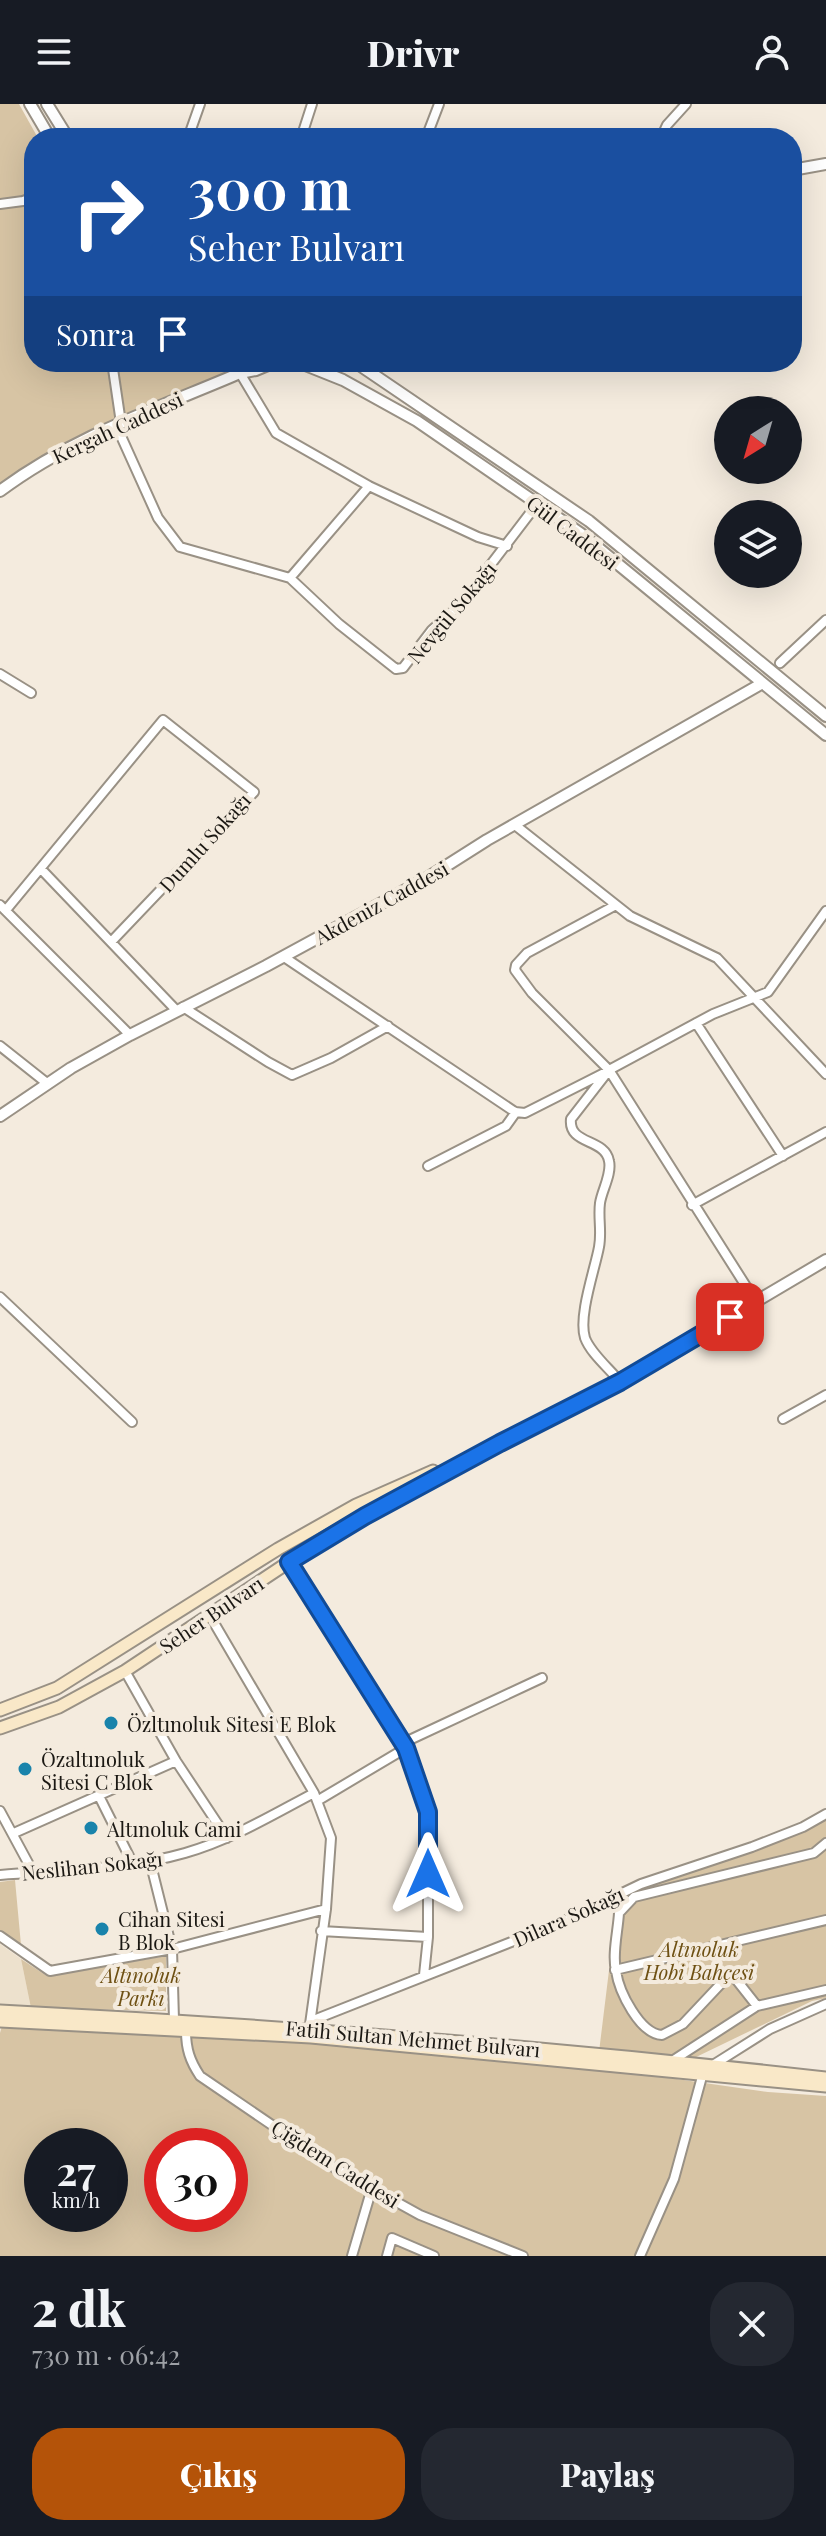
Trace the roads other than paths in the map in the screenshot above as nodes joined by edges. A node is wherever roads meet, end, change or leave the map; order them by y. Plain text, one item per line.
1 (30, 104) edge
2 (47, 104) edge
3 (200, 104) edge
4 (312, 104) edge
5 (439, 104) edge
6 (686, 104) edge
7 (44, 128) edge
8 (62, 128) edge
9 (192, 128) edge
10 (304, 128) edge
11 (430, 128) edge
12 (666, 128) edge
13 (826, 164) edge
14 (802, 168) edge
15 (24, 201) edge
16 (0, 204) edge
17 (113, 372) edge
18 (234, 372) edge
19 (237, 372) edge
20 (323, 372) edge
21 (369, 372) edge
22 (119, 424) junction
23 (369, 486) junction
24 (0, 491) edge
25 (537, 504) junction
26 (507, 546) junction
27 (290, 578) junction
28 (826, 620) edge
29 (780, 663) dead end
30 (0, 674) edge
31 (761, 684) junction
32 (31, 693) dead end
33 (826, 716) edge
34 (826, 735) edge
35 (515, 825) junction
36 (41, 869) junction
37 (616, 905) junction
38 (3, 908) edge
39 (826, 911) edge
40 (111, 942) junction
41 (284, 957) junction
42 (753, 996) junction
43 (180, 1008) junction
44 (696, 1023) junction
45 (388, 1026) junction
46 (130, 1035) junction
47 (0, 1046) edge
48 (609, 1070) junction
49 (826, 1074) edge
50 (48, 1084) junction
51 (516, 1112) junction
52 (0, 1116) edge
53 (826, 1132) edge
54 (783, 1156) junction
55 (428, 1166) dead end
56 (692, 1205) junction
57 (826, 1260) edge
58 (0, 1297) edge
59 (756, 1302) junction
60 (620, 1382) junction
61 (826, 1395) edge
62 (783, 1419) dead end
63 (132, 1422) dead end
64 (500, 1443) junction
65 (289, 1562) junction
66 (210, 1616) junction
67 (125, 1671) junction
68 (542, 1678) dead end
69 (0, 1710) edge
70 (0, 1728) edge
71 (405, 1746) junction
72 (176, 1761) junction
73 (99, 1796) junction
74 (316, 1797) junction
75 (0, 1811) edge
76 (826, 1814) edge
77 (14, 1833) junction
78 (227, 1838) junction
79 (826, 1843) edge
80 (150, 1861) junction
81 (132, 1862) junction
82 (33, 1872) junction
83 (0, 1875) edge
84 (326, 1909) junction
85 (826, 1920) edge
86 (321, 1931) junction
87 (0, 1936) edge
88 (428, 1937) junction
89 (172, 1949) junction
90 (615, 1970) junction
91 (424, 1975) junction
92 (826, 1990) edge
93 (826, 2004) edge
94 (757, 2006) junction
95 (0, 2011) edge
96 (174, 2020) junction
97 (0, 2021) edge
98 (310, 2025) junction
99 (186, 2031) junction
100 (672, 2061) junction
101 (713, 2065) junction
102 (703, 2073) junction
103 (826, 2078) edge
104 (826, 2086) edge
105 (372, 2188) junction
106 (497, 2246) junction
107 (352, 2256) edge
108 (387, 2256) edge
109 (434, 2256) edge
110 (494, 2256) edge
111 (523, 2256) edge
112 (640, 2256) edge

1 - 7 street
2 - 8 street
3 - 9 street
4 - 10 street
5 - 11 street
6 - 12 street
13 - 14 street
15 - 16 street
17 - 22 street, Nevgül Sokağı
18 - 22 street, Kergah Caddesi
19 - 23 street
20 - 25 street, Gül Caddesi
21 - 33 street, Gül Caddesi
22 - 24 street, Kergah Caddesi
22 - 27 street, Nevgül Sokağı
23 - 26 street
23 - 27 street
25 - 26 street, Nevgül Sokağı
25 - 31 street, Gül Caddesi
26 - 27 street, Nevgül Sokağı
28 - 29 street
30 - 32 street
31 - 34 street, Gül Caddesi
31 - 35 street, Akdeniz Caddesi
35 - 37 street
35 - 41 street, Akdeniz Caddesi
36 - 38 street, Dumlu Sokağı
36 - 40 street
36 - 40 street, Dumlu Sokağı
37 - 42 street
37 - 48 street
38 - 46 street
39 - 42 street
40 - 43 street
41 - 43 street, Akdeniz Caddesi
41 - 45 street
42 - 44 street
42 - 49 street
43 - 45 street
43 - 46 street, Akdeniz Caddesi
44 - 48 street
44 - 54 street
45 - 51 street
46 - 50 street, Akdeniz Caddesi
47 - 50 street
48 - 51 street
48 - 56 street
48 - 60 street
50 - 52 street, Akdeniz Caddesi
51 - 55 street
53 - 54 street
54 - 56 street
56 - 59 street
57 - 59 street, Seher Bulvarı
58 - 63 street
59 - 60 street, Seher Bulvarı
60 - 64 street, Seher Bulvarı
61 - 62 street
64 - 65 main road, Seher Bulvarı
64 - 69 main road, Seher Bulvarı
65 - 66 main road, Seher Bulvarı
65 - 71 street
66 - 67 main road, Seher Bulvarı
66 - 74 street
67 - 70 main road, Seher Bulvarı
67 - 72 street
68 - 71 street, Neslihan Sokağı
71 - 74 street, Neslihan Sokağı
71 - 88 street
72 - 73 street
72 - 78 street
73 - 77 street
73 - 81 street
74 - 78 street, Neslihan Sokağı
74 - 84 street
75 - 77 street
76 - 91 street, Dilara Sokağı
77 - 82 street
78 - 80 street, Neslihan Sokağı
79 - 90 street
80 - 81 street, Neslihan Sokağı
80 - 89 street
81 - 82 street, Neslihan Sokağı
82 - 83 street, Neslihan Sokağı
84 - 86 street
84 - 89 street
85 - 90 street
86 - 88 street
86 - 98 street
87 - 89 street
88 - 91 street
89 - 96 street
90 - 94 street
91 - 98 street, Dilara Sokağı
92 - 94 street
93 - 101 street
94 - 100 street
95 - 96 main road, Fatih Sultan Mehmet Bulvarı
96 - 98 main road, Fatih Sultan Mehmet Bulvarı
97 - 99 main road, Fatih Sultan Mehmet Bulvarı
98 - 100 main road, Fatih Sultan Mehmet Bulvarı
99 - 102 main road, Fatih Sultan Mehmet Bulvarı
99 - 105 street, Çiğdem Caddesi
100 - 101 main road, Fatih Sultan Mehmet Bulvarı
101 - 103 main road, Fatih Sultan Mehmet Bulvarı
102 - 104 main road, Fatih Sultan Mehmet Bulvarı
102 - 112 street
105 - 106 street, Çiğdem Caddesi
105 - 107 street
106 - 110 street
106 - 111 street, Çiğdem Caddesi
108 - 109 street

